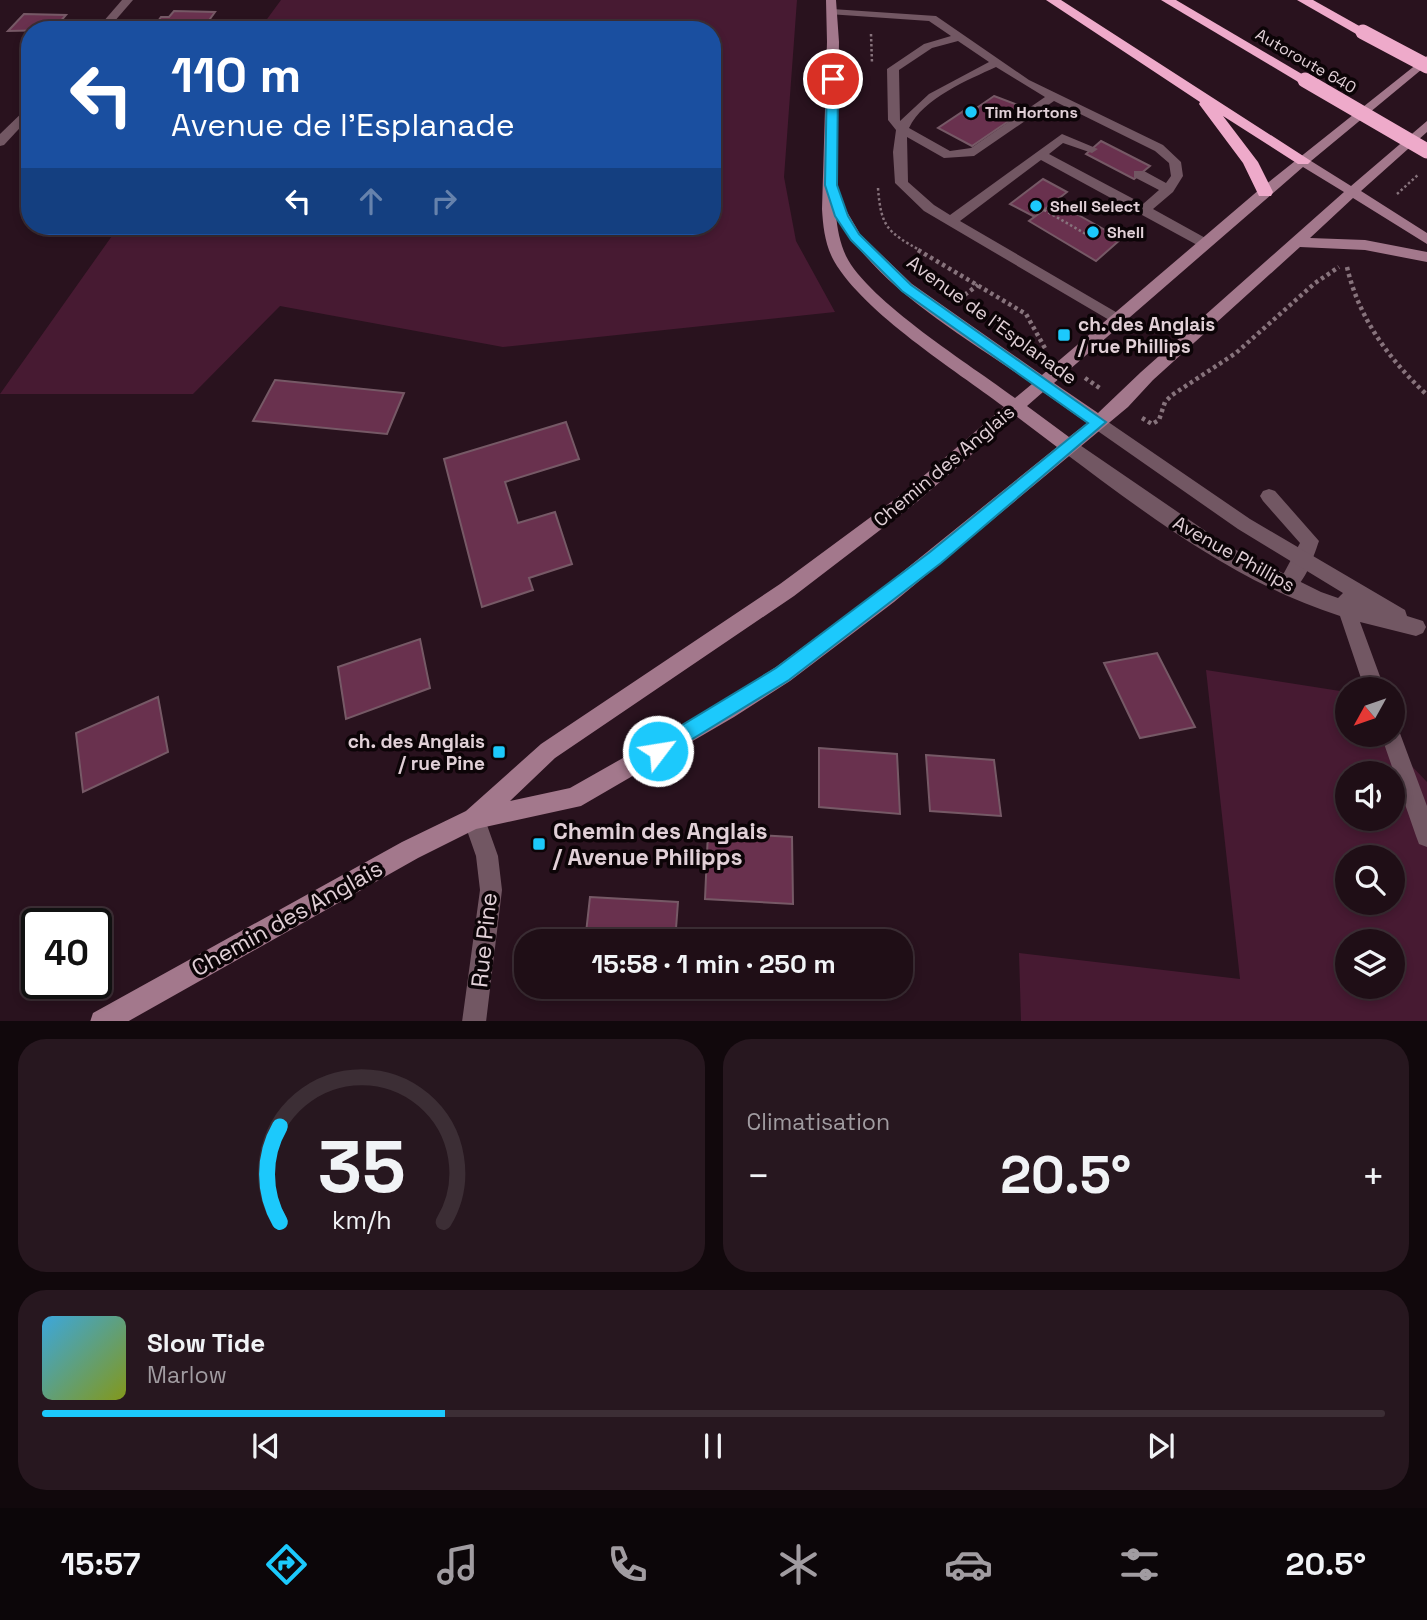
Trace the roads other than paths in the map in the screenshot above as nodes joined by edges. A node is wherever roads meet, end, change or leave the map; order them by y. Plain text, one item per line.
1 (128, 0) edge
2 (1052, 0) edge
3 (1167, 0) edge
4 (1303, 0) edge
5 (832, 6) edge
6 (109, 21) edge
7 (961, 37) junction
8 (1427, 58) edge
9 (997, 63) junction
10 (1427, 66) edge
11 (1198, 93) junction
12 (1054, 96) junction
13 (21, 119) edge
14 (1427, 125) edge
15 (902, 130) junction
16 (0, 142) edge
17 (1092, 149) dead end
18 (1427, 151) edge
19 (1040, 154) junction
20 (1303, 161) junction
21 (830, 173) junction
22 (1139, 174) dead end
23 (1168, 189) junction
24 (1265, 192) junction
25 (1353, 192) junction
26 (1144, 210) junction
27 (951, 221) junction
28 (1427, 239) edge
29 (1298, 242) junction
30 (1204, 243) junction
31 (1427, 257) edge
32 (1116, 319) junction
33 (1043, 382) junction
34 (1014, 407) junction
35 (1098, 422) junction
36 (1068, 446) junction
37 (1269, 496) dead end
38 (1303, 560) junction
39 (1286, 586) junction
40 (1347, 587) junction
41 (1346, 608) junction
42 (1422, 629) edge
43 (1370, 677) edge
44 (1395, 747) edge
45 (474, 819) junction
46 (1427, 836) edge
47 (102, 1021) edge
48 (474, 1021) edge

1 - 6 street
2 - 11 highway
3 - 18 highway, Autoroute 640, bridge
4 - 10 highway, bridge
5 - 7 street
5 - 21 street, Avenue de l'Esplanade
7 - 9 street
7 - 15 street
8 - 20 street, Chemin des Anglais
9 - 12 street
9 - 15 street
11 - 20 highway
11 - 24 highway
12 - 15 street
12 - 23 street
13 - 16 street
14 - 25 street, Chemin des Anglais
15 - 27 street
17 - 19 street
19 - 26 street
19 - 27 street
20 - 24 street, Chemin des Anglais
20 - 25 street
21 - 33 street, Avenue de l'Esplanade
21 - 34 street, Avenue de l'Esplanade
22 - 23 street
23 - 26 street
24 - 30 street, Chemin des Anglais
25 - 28 street
25 - 29 street, Chemin des Anglais
26 - 30 street
27 - 32 street
29 - 31 street
29 - 35 street, Chemin des Anglais
30 - 32 street, Chemin des Anglais
32 - 33 street, Chemin des Anglais
33 - 34 street, Chemin des Anglais
33 - 35 street, Avenue de l'Esplanade
34 - 36 street, Avenue de l'Esplanade
34 - 45 street, Chemin des Anglais
35 - 36 street, Chemin des Anglais
35 - 38 street, Avenue Phillips
36 - 39 street, Avenue Phillips
36 - 45 street, Chemin des Anglais
37 - 38 street
38 - 39 street
38 - 40 street, Avenue Phillips
39 - 41 street, Avenue Phillips
40 - 41 street
40 - 42 street, Avenue Phillips
41 - 42 street, Avenue Phillips
41 - 43 street
44 - 46 street
45 - 47 street, Chemin des Anglais
45 - 48 street, Rue Pine

